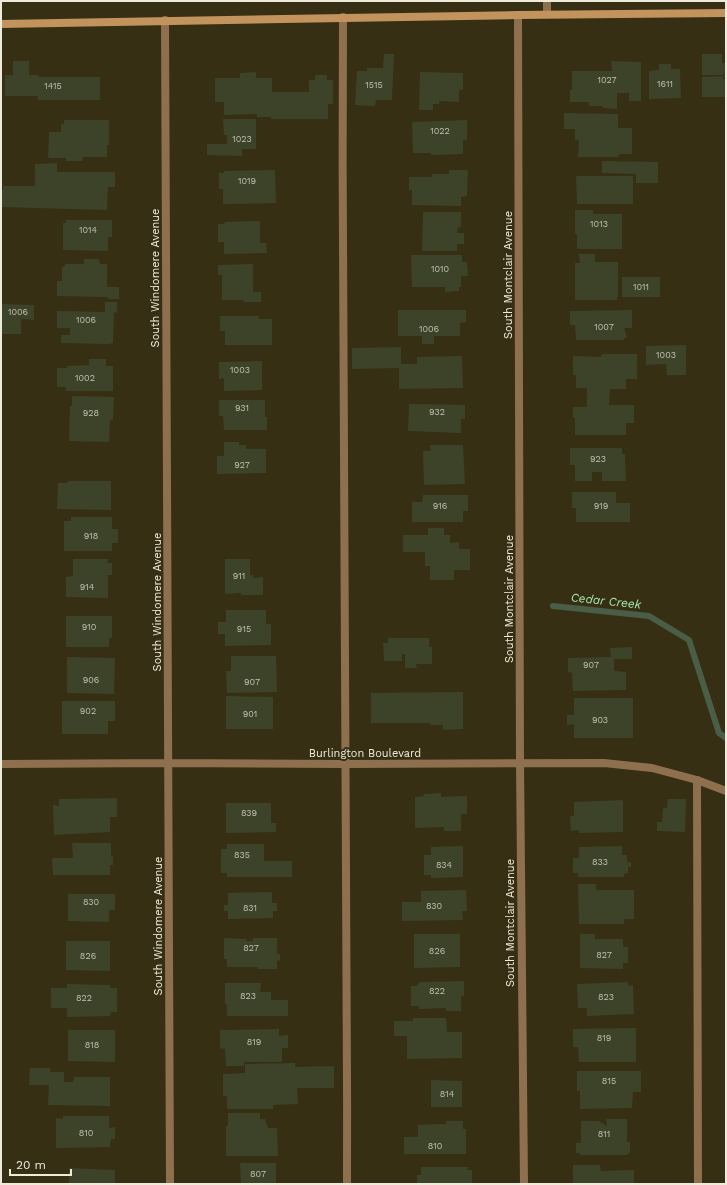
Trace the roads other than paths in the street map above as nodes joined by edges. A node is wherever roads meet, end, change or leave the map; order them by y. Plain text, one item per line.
1 (547, 1) edge
2 (726, 12) edge
3 (518, 14) junction
4 (547, 14) junction
5 (342, 17) junction
6 (165, 20) junction
7 (1, 24) edge
8 (520, 762) junction
9 (169, 763) junction
10 (1, 764) edge
11 (345, 764) junction
12 (697, 780) junction
13 (726, 791) edge
14 (170, 1184) edge
15 (347, 1184) edge
16 (524, 1184) edge
17 (698, 1184) edge

1 - 4 street
2 - 4 main road
3 - 4 main road
3 - 5 main road
3 - 8 street, South Montclair Avenue
5 - 6 main road
5 - 11 street
6 - 7 main road
6 - 9 street, South Windomere Avenue
8 - 11 street, Burlington Boulevard
8 - 12 street, Burlington Boulevard
8 - 16 street, South Montclair Avenue
9 - 10 street, Burlington Boulevard
9 - 11 street, Burlington Boulevard
9 - 14 street, South Windomere Avenue
11 - 15 street
12 - 13 street, Burlington Boulevard
12 - 17 street

